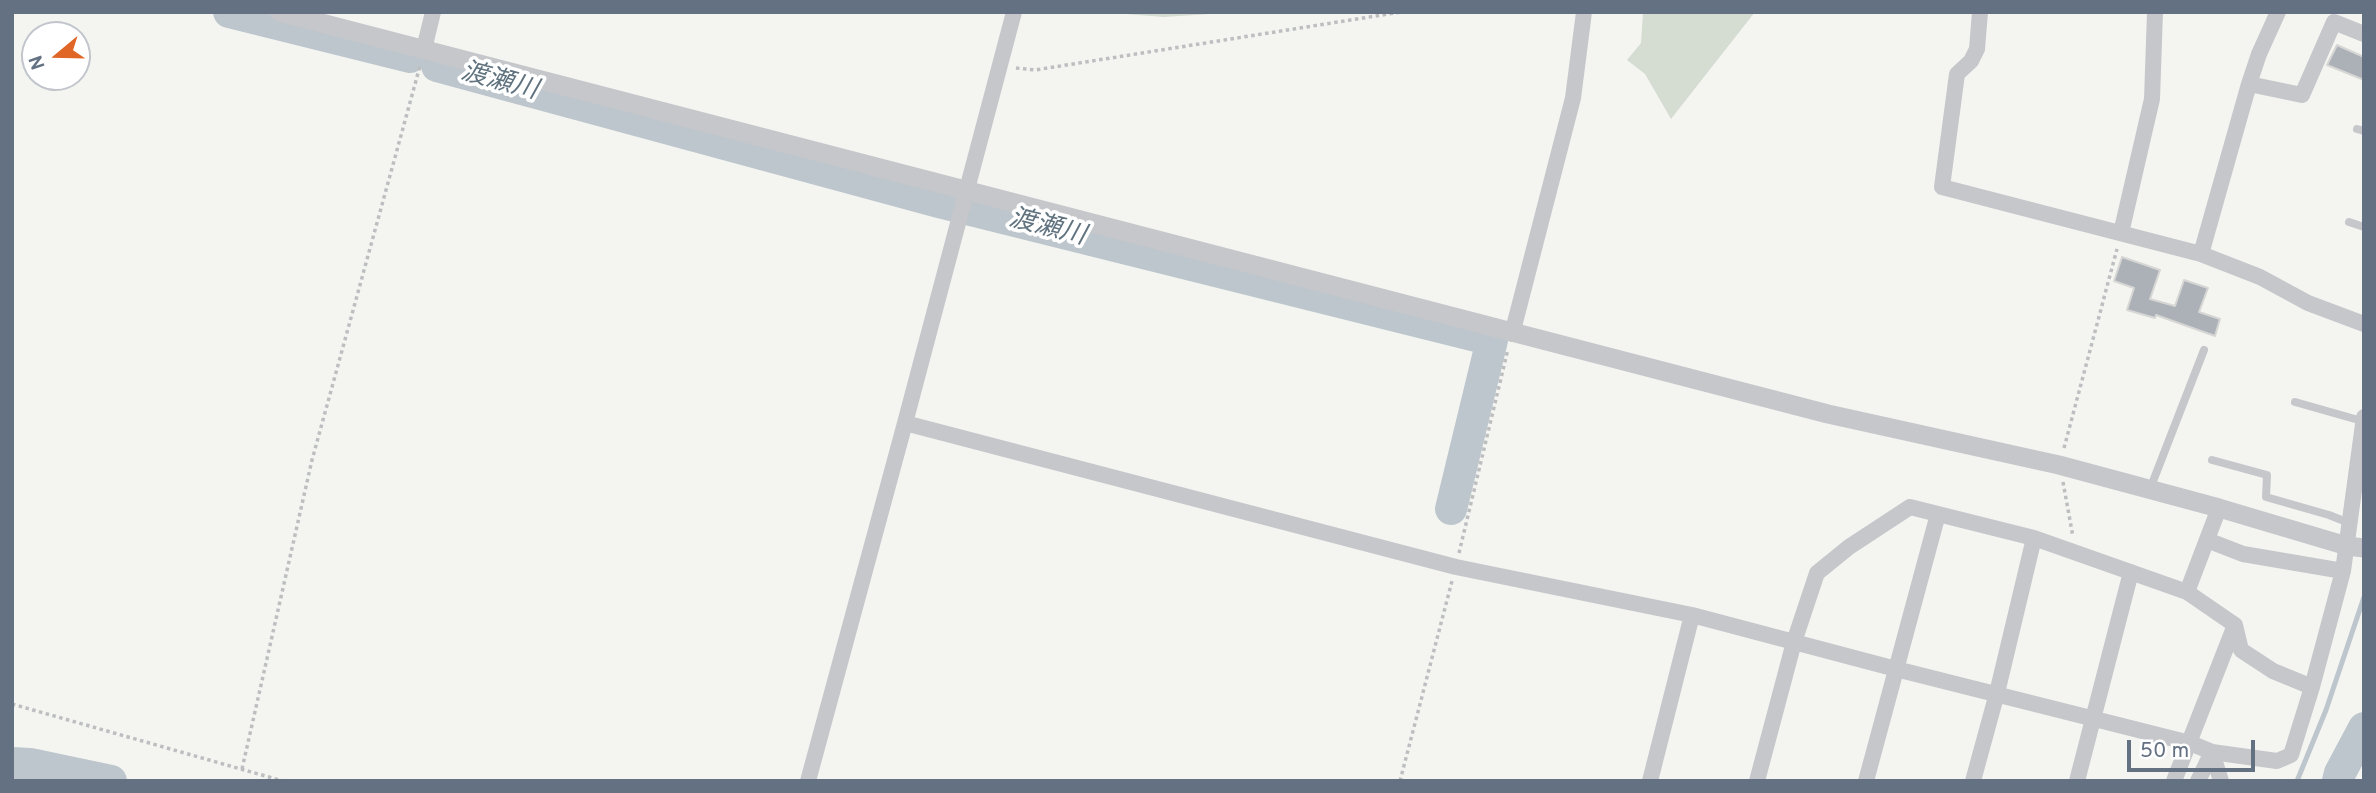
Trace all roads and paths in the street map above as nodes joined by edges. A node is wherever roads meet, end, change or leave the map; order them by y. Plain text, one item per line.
1 (279, 12) edge
2 (433, 12) edge
3 (1014, 12) edge
4 (1401, 12) edge
5 (1584, 12) edge
6 (1980, 12) edge
7 (2155, 12) edge
8 (2278, 12) edge
9 (2364, 34) edge
10 (424, 50) junction
11 (999, 67) junction
12 (2249, 84) junction
13 (967, 192) junction
14 (2349, 222) dead end
15 (2364, 227) edge
16 (2121, 233) junction
17 (2201, 254) junction
18 (2364, 324) edge
19 (1512, 334) junction
20 (2204, 350) dead end
21 (2295, 402) dead end
22 (2363, 419) edge
23 (905, 423) junction
24 (2212, 460) dead end
25 (2059, 465) junction
26 (2150, 489) junction
27 (2219, 508) junction
28 (1938, 514) junction
29 (2349, 523) junction
30 (2034, 538) junction
31 (2207, 540) junction
32 (2356, 547) edge
33 (2077, 554) junction
34 (1456, 567) junction
35 (2343, 571) junction
36 (2131, 572) junction
37 (2187, 592) junction
38 (1692, 615) junction
39 (2235, 625) junction
40 (1794, 642) junction
41 (1896, 669) junction
42 (2312, 687) junction
43 (1997, 693) junction
44 (12, 704) edge
45 (2094, 718) junction
46 (2190, 743) junction
47 (2212, 752) junction
48 (242, 769) junction
49 (283, 781) edge
50 (808, 781) edge
51 (1400, 781) edge
52 (1650, 781) edge
53 (1757, 781) edge
54 (1866, 781) edge
55 (1973, 781) edge
56 (2077, 781) edge
57 (2174, 781) edge
58 (2198, 781) edge
59 (2221, 781) edge

1 - 10 street
2 - 10 street
3 - 11 street
4 - 11 path
5 - 19 street
6 - 16 street
7 - 16 street
8 - 12 street
9 - 12 street
10 - 13 street
10 - 48 path
11 - 13 street
12 - 17 street
13 - 19 street
13 - 23 street
14 - 15 lane
16 - 17 street
16 - 25 path
17 - 18 street
19 - 25 street
19 - 34 path
20 - 26 lane
21 - 22 lane
22 - 29 street
23 - 34 street
23 - 50 street
24 - 29 lane
25 - 26 street
25 - 33 path
26 - 27 street
27 - 31 street
27 - 32 street
28 - 30 street
28 - 40 street
28 - 41 street
29 - 32 street
30 - 33 street
30 - 43 street
31 - 35 street
31 - 37 street
32 - 35 street
33 - 36 street
34 - 38 street
34 - 51 path
35 - 42 street
36 - 37 street
36 - 45 street
37 - 39 street
38 - 40 street
38 - 52 street
39 - 42 street
39 - 46 street
40 - 41 street
40 - 53 street
41 - 43 street
41 - 54 street
42 - 47 street
43 - 45 street
43 - 55 street
44 - 48 path
45 - 46 street
45 - 56 street
46 - 47 street
46 - 57 street
47 - 58 street
47 - 59 street
48 - 49 path

